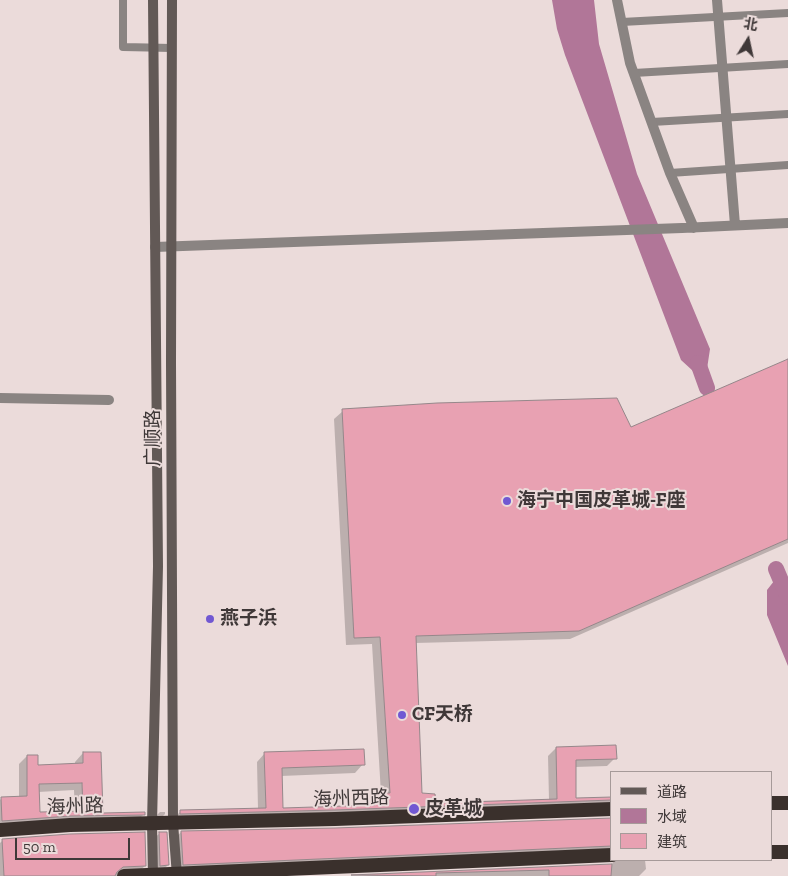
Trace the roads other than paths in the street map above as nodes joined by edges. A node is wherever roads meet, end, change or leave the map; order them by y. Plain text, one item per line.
1 (122, 0) edge
2 (153, 0) edge
3 (172, 0) edge
4 (617, 0) edge
5 (716, 0) edge
6 (788, 13) edge
7 (718, 17) junction
8 (622, 22) junction
9 (153, 48) junction
10 (172, 48) junction
11 (788, 64) edge
12 (722, 68) junction
13 (634, 73) junction
14 (788, 114) edge
15 (726, 118) junction
16 (652, 122) junction
17 (788, 165) edge
18 (730, 169) junction
19 (670, 173) junction
20 (788, 222) edge
21 (734, 225) junction
22 (694, 228) junction
23 (155, 246) junction
24 (171, 246) junction
25 (0, 398) edge
26 (109, 400) dead end
27 (773, 803) edge
28 (788, 803) edge
29 (610, 809) edge
30 (173, 822) junction
31 (152, 823) junction
32 (0, 830) edge
33 (773, 852) edge
34 (788, 852) edge
35 (610, 855) edge
36 (177, 874) edge
37 (153, 875) edge
38 (124, 876) edge

1 - 9 lane
2 - 9 main road, 广顺路
3 - 10 main road, 广顺路
4 - 8 street
5 - 7 street
6 - 7 lane
7 - 8 lane
7 - 12 street
8 - 13 street
9 - 10 lane
9 - 23 main road, 广顺路
10 - 24 main road, 广顺路
11 - 12 lane
12 - 13 lane
12 - 15 street
13 - 16 street
14 - 15 lane
15 - 16 lane
15 - 18 street
16 - 19 street
17 - 18 lane
18 - 19 lane
18 - 21 street
19 - 22 street
20 - 21 street
21 - 22 street
22 - 24 street
23 - 24 street
23 - 31 main road, 广顺路
24 - 30 main road, 广顺路
25 - 26 street
27 - 28 highway
29 - 30 highway, 海州西路
30 - 31 highway, 海州西路
30 - 36 main road, 广顺路
31 - 32 highway, 海州路
31 - 37 main road, 广顺路
33 - 34 highway
35 - 36 highway
36 - 37 highway
37 - 38 highway

